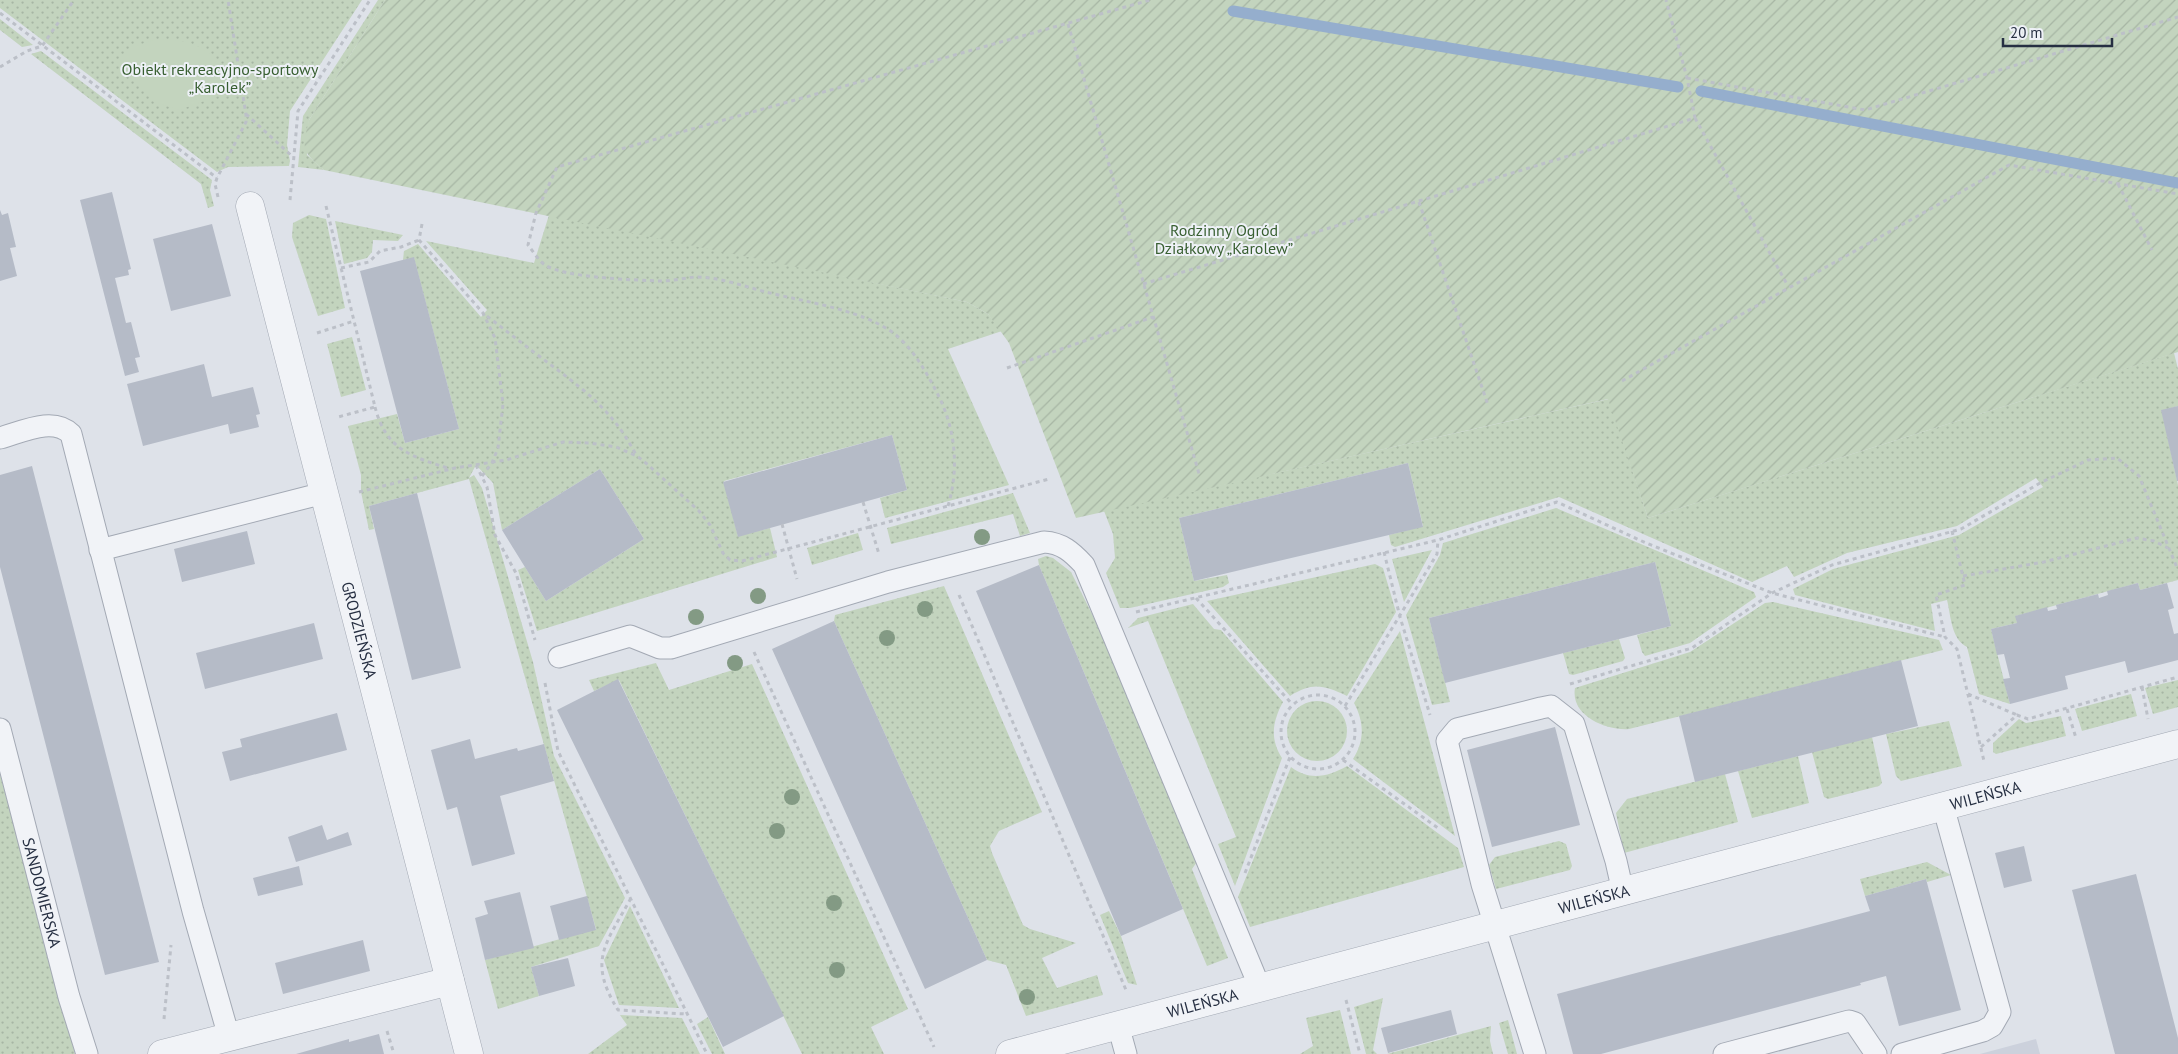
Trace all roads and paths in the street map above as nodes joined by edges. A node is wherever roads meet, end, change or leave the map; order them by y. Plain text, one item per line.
1 (74, 0) edge
2 (228, 0) edge
3 (370, 0) edge
4 (1150, 0) edge
5 (1666, 0) edge
6 (0, 13) edge
7 (2178, 17) edge
8 (1068, 24) junction
9 (42, 46) junction
10 (0, 67) edge
11 (1687, 78) junction
12 (246, 113) junction
13 (1694, 118) junction
14 (294, 158) junction
15 (217, 178) junction
16 (2118, 183) junction
17 (2178, 194) edge
18 (290, 200) dead end
19 (1419, 202) junction
20 (220, 204) dead end
21 (250, 206) dead end
22 (326, 206) dead end
23 (422, 224) dead end
24 (420, 240) junction
25 (2152, 250) dead end
26 (341, 268) junction
27 (1143, 284) junction
28 (1788, 286) junction
29 (483, 313) junction
30 (1153, 317) junction
31 (354, 322) junction
32 (315, 333) dead end
33 (1007, 368) dead end
34 (1622, 381) dead end
35 (1488, 405) dead end
36 (375, 407) junction
37 (338, 417) dead end
38 (0, 438) edge
39 (636, 456) junction
40 (492, 463) junction
41 (476, 465) junction
42 (452, 469) junction
43 (482, 476) junction
44 (1200, 476) dead end
45 (1049, 479) dead end
46 (325, 496) junction
47 (863, 502) dead end
48 (948, 506) junction
49 (782, 524) dead end
50 (870, 526) junction
51 (1952, 531) junction
52 (1438, 540) junction
53 (788, 548) junction
54 (2170, 548) junction
55 (100, 550) junction
56 (1384, 552) junction
57 (947, 566) junction
58 (2178, 570) edge
59 (1963, 576) junction
60 (888, 582) junction
61 (1772, 593) junction
62 (1196, 598) junction
63 (805, 608) junction
64 (1400, 616) junction
65 (1106, 619) junction
66 (742, 627) junction
67 (1945, 637) junction
68 (536, 644) dead end
69 (559, 656) dead end
70 (2178, 677) edge
71 (545, 680) dead end
72 (2142, 687) junction
73 (1968, 694) junction
74 (1292, 704) junction
75 (1346, 706) junction
76 (1551, 706) junction
77 (2067, 708) junction
78 (2017, 715) junction
79 (2148, 720) dead end
80 (0, 729) edge
81 (1451, 734) junction
82 (2076, 739) dead end
83 (2178, 744) edge
84 (1980, 747) junction
85 (1290, 757) junction
86 (1343, 760) junction
87 (1985, 764) dead end
88 (1943, 806) junction
89 (1474, 854) junction
90 (1623, 892) junction
91 (631, 898) junction
92 (1227, 909) junction
93 (1495, 925) junction
94 (172, 942) dead end
95 (450, 981) junction
96 (1260, 988) junction
97 (1128, 995) dead end
98 (1346, 1000) dead end
99 (686, 1014) junction
100 (385, 1025) dead end
101 (1118, 1025) junction
102 (164, 1026) dead end
103 (229, 1037) junction
104 (934, 1047) dead end
105 (87, 1054) edge
106 (162, 1054) edge
107 (394, 1054) edge
108 (469, 1054) edge
109 (707, 1054) edge
110 (1010, 1054) edge
111 (1126, 1054) edge
112 (1360, 1054) edge
113 (1535, 1054) edge
114 (1724, 1054) edge
115 (1876, 1054) edge
116 (1902, 1054) edge

1 - 9 path
2 - 12 path
3 - 14 path
4 - 8 path
5 - 11 path
6 - 9 path
7 - 11 path
8 - 27 path
8 - 48 path
9 - 10 path
9 - 15 path
11 - 13 path
12 - 14 path
12 - 15 path
13 - 19 path
13 - 28 path
14 - 18 path
15 - 20 path
16 - 17 path
16 - 25 path
16 - 28 path
19 - 27 path
19 - 35 path
21 - 46 street, GRODZIEŃSKA
22 - 26 path
23 - 24 path
24 - 26 path
24 - 29 path
26 - 31 path
27 - 30 path
28 - 34 path
29 - 39 path
29 - 40 path
30 - 33 path
30 - 44 path
31 - 32 path
31 - 36 path
36 - 37 path
36 - 42 path
38 - 55 lane
39 - 40 path
39 - 53 path
40 - 41 path
40 - 43 path
41 - 42 path
41 - 43 path
42 - 46 path
43 - 68 path
45 - 48 path
46 - 55 lane
46 - 95 street, GRODZIEŃSKA
47 - 50 path
48 - 50 path
49 - 53 path
50 - 53 path
50 - 60 path
51 - 54 path
51 - 59 path
51 - 61 path
52 - 56 path
52 - 61 path
52 - 64 path
53 - 63 path
54 - 58 path
54 - 59 path
55 - 103 lane
56 - 62 path
56 - 64 path
57 - 60 lane
57 - 65 lane
57 - 97 path
59 - 67 path
60 - 63 lane
61 - 67 path
61 - 76 path
62 - 65 path
62 - 74 path
63 - 66 lane
64 - 75 path
64 - 81 path
65 - 92 lane
66 - 69 lane
66 - 104 path
67 - 73 path
70 - 72 path
71 - 91 path
72 - 77 path
72 - 79 path
73 - 78 path
73 - 84 path
74 - 75 path
74 - 85 path
75 - 86 path
76 - 81 lane
76 - 90 lane
77 - 78 path
77 - 82 path
78 - 84 path
80 - 105 lane, SANDOMIERSKA
81 - 89 lane
83 - 88 street, WILEŃSKA
84 - 87 path
85 - 86 path
85 - 92 path
86 - 89 path
88 - 90 street, WILEŃSKA
88 - 116 lane
89 - 93 lane
90 - 93 street, WILEŃSKA
91 - 99 path
91 - 99 path
92 - 96 lane
93 - 96 street, WILEŃSKA
93 - 113 lane
94 - 102 path
95 - 103 street
95 - 108 street, GRODZIEŃSKA
96 - 101 street, WILEŃSKA
98 - 112 path
99 - 109 path
100 - 107 path
101 - 110 street, WILEŃSKA
101 - 111 lane
103 - 106 street
114 - 115 lane

